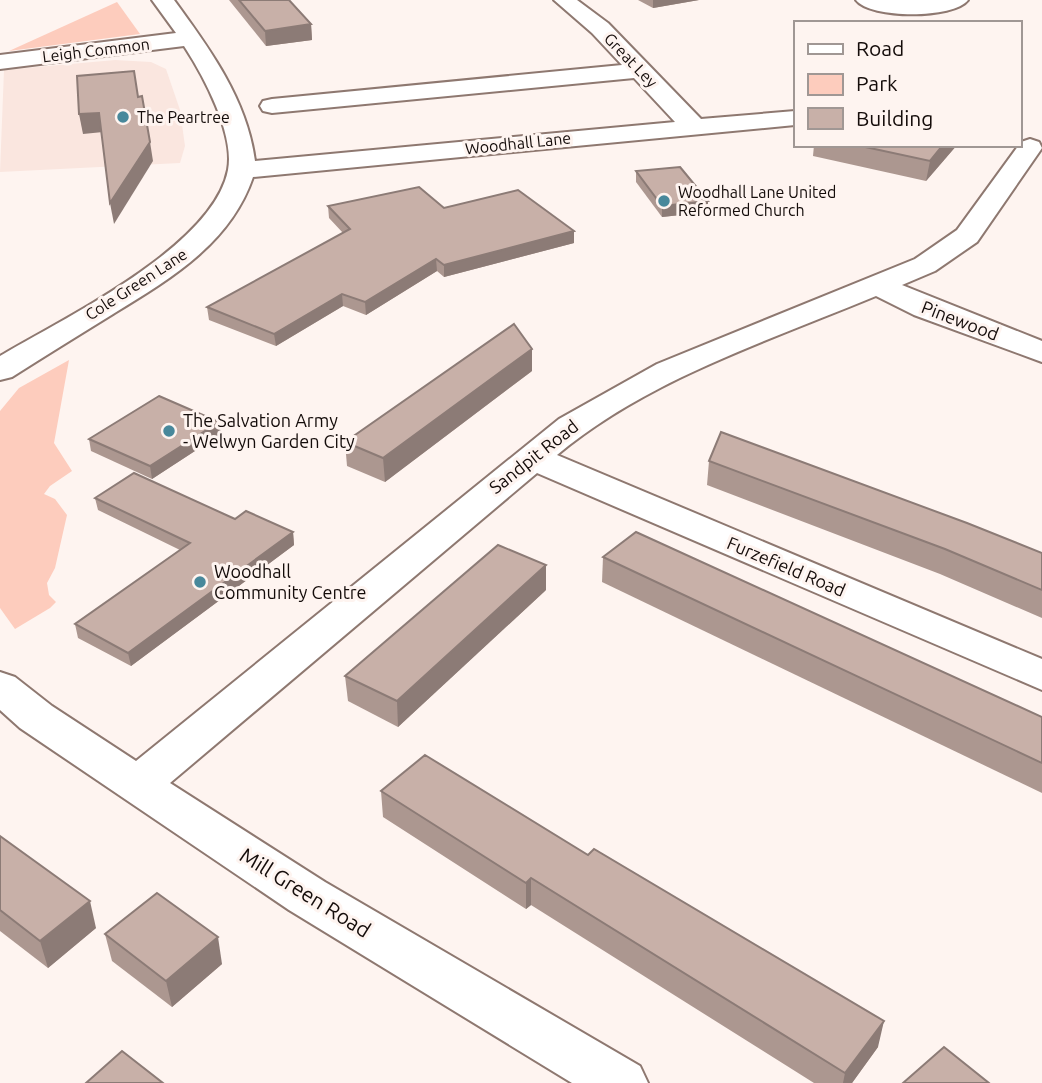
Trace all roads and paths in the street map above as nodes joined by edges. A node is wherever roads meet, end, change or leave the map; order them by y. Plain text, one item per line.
1 (163, 0) edge
2 (564, 0) edge
3 (866, 0) edge
4 (958, 0) edge
5 (191, 38) junction
6 (0, 62) edge
7 (641, 70) junction
8 (272, 106) dead end
9 (794, 118) edge
10 (693, 126) junction
11 (1030, 147) edge
12 (242, 170) junction
13 (879, 286) junction
14 (1042, 352) edge
15 (0, 370) edge
16 (531, 457) junction
17 (1042, 676) edge
18 (0, 687) edge
19 (138, 784) junction
20 (620, 1083) edge

1 - 5 street
2 - 7 street, Great Ley
3 - 4 street
5 - 6 street, Leigh Common
5 - 12 street
7 - 8 street
7 - 10 street, Great Ley
9 - 10 street, Woodhall Lane
10 - 12 street, Woodhall Lane
11 - 13 street, Sandpit Road
12 - 15 street, Cole Green Lane
13 - 14 street, Pinewood
13 - 16 street, Sandpit Road
16 - 17 street, Furzefield Road
16 - 19 street, Sandpit Road
18 - 19 street, Mill Green Road
19 - 20 street, Mill Green Road

